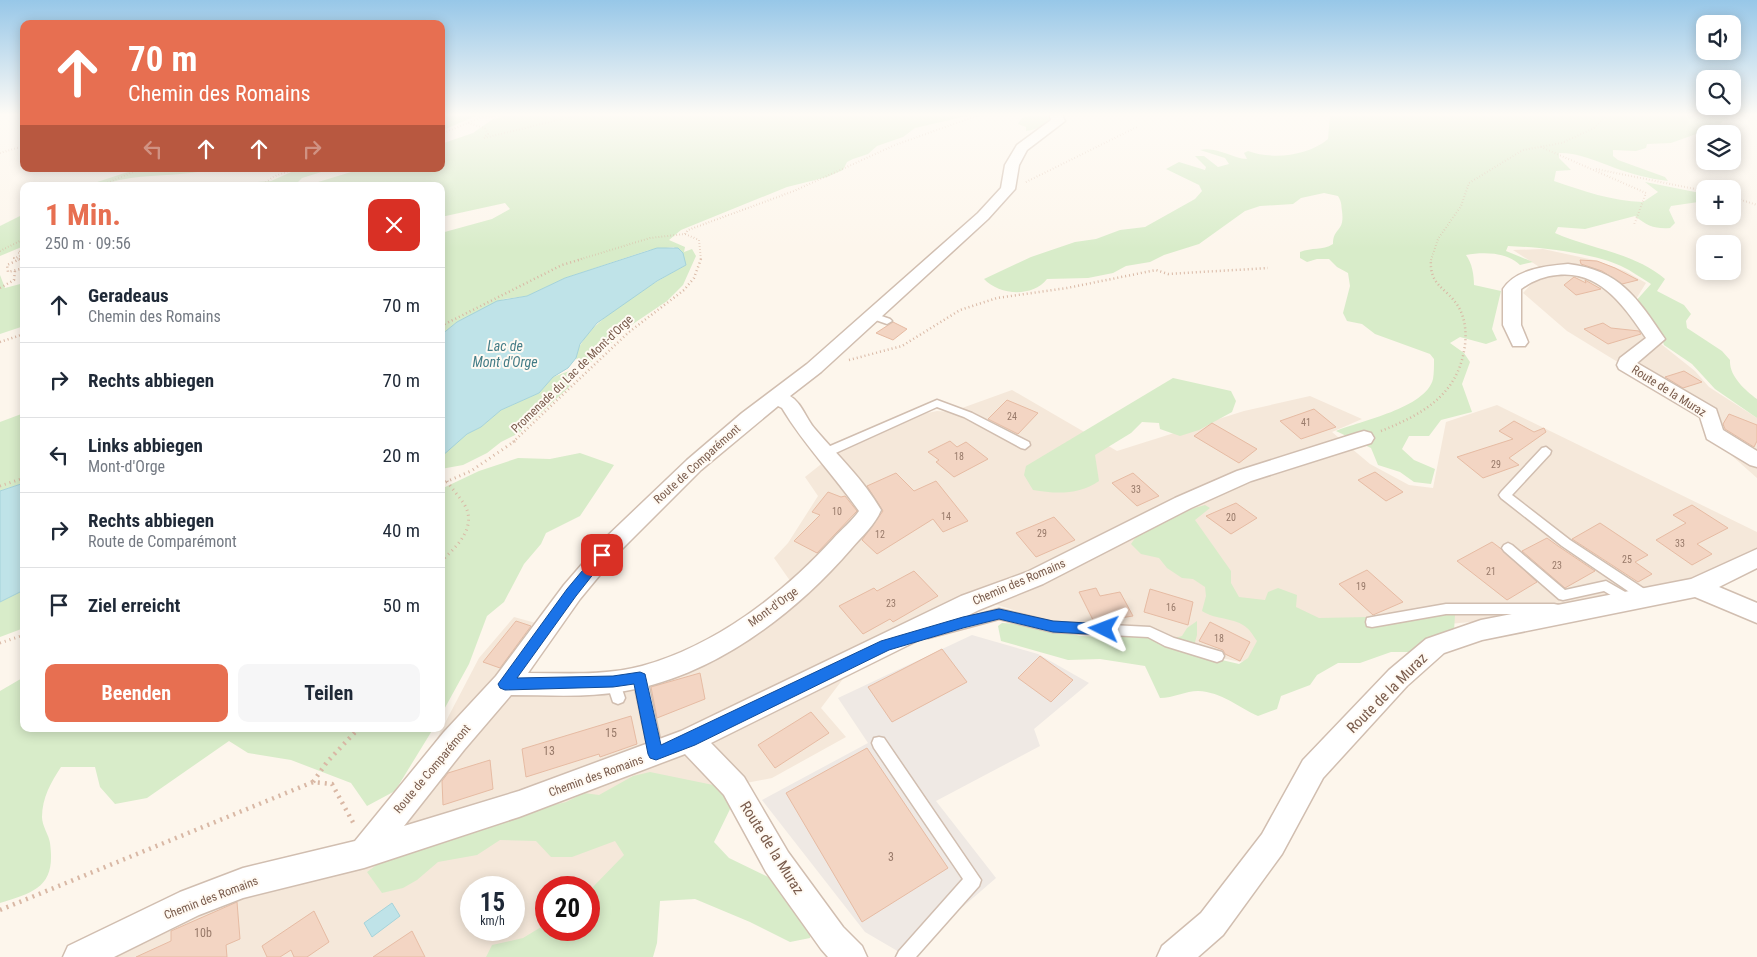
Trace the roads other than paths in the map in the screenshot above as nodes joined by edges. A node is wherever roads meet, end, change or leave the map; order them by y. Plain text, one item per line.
1 (1012, 160) edge
2 (1520, 342) dead end
3 (778, 397) junction
4 (1364, 438) road end
5 (1025, 445) dead end
6 (1546, 451) dead end
7 (825, 452) junction
8 (1757, 460) edge
9 (1508, 548) dead end
10 (1757, 558) edge
11 (1696, 587) junction
12 (1638, 599) junction
13 (1581, 609) junction
14 (1757, 613) edge
15 (1372, 622) dead end
16 (886, 645) junction
17 (1217, 656) dead end
18 (640, 678) junction
19 (505, 684) junction
20 (690, 740) junction
21 (879, 743) dead end
22 (656, 754) junction
23 (364, 853) junction
24 (79, 957) edge
25 (851, 957) edge
26 (905, 957) edge
27 (1173, 957) edge

1 - 3 street, Route de Comparémont
2 - 8 street, Route de la Muraz
3 - 7 street, Mont-d'Orge
3 - 19 street, Route de Comparémont
4 - 16 street, Chemin des Romains
5 - 7 lane
6 - 12 lane
7 - 18 street, Mont-d'Orge
9 - 12 lane
10 - 11 street, Route de la Muraz
11 - 12 street, Route de la Muraz
11 - 14 street
12 - 13 street, Route de la Muraz
13 - 15 lane
13 - 27 street, Route de la Muraz
16 - 17 lane
16 - 20 street, Chemin des Romains
18 - 19 street, Mont-d'Orge
18 - 22 lane
19 - 23 street, Route de Comparémont
20 - 22 street, Chemin des Romains
20 - 25 street, Route de la Muraz
21 - 26 lane
22 - 23 street, Chemin des Romains
23 - 24 street, Chemin des Romains

